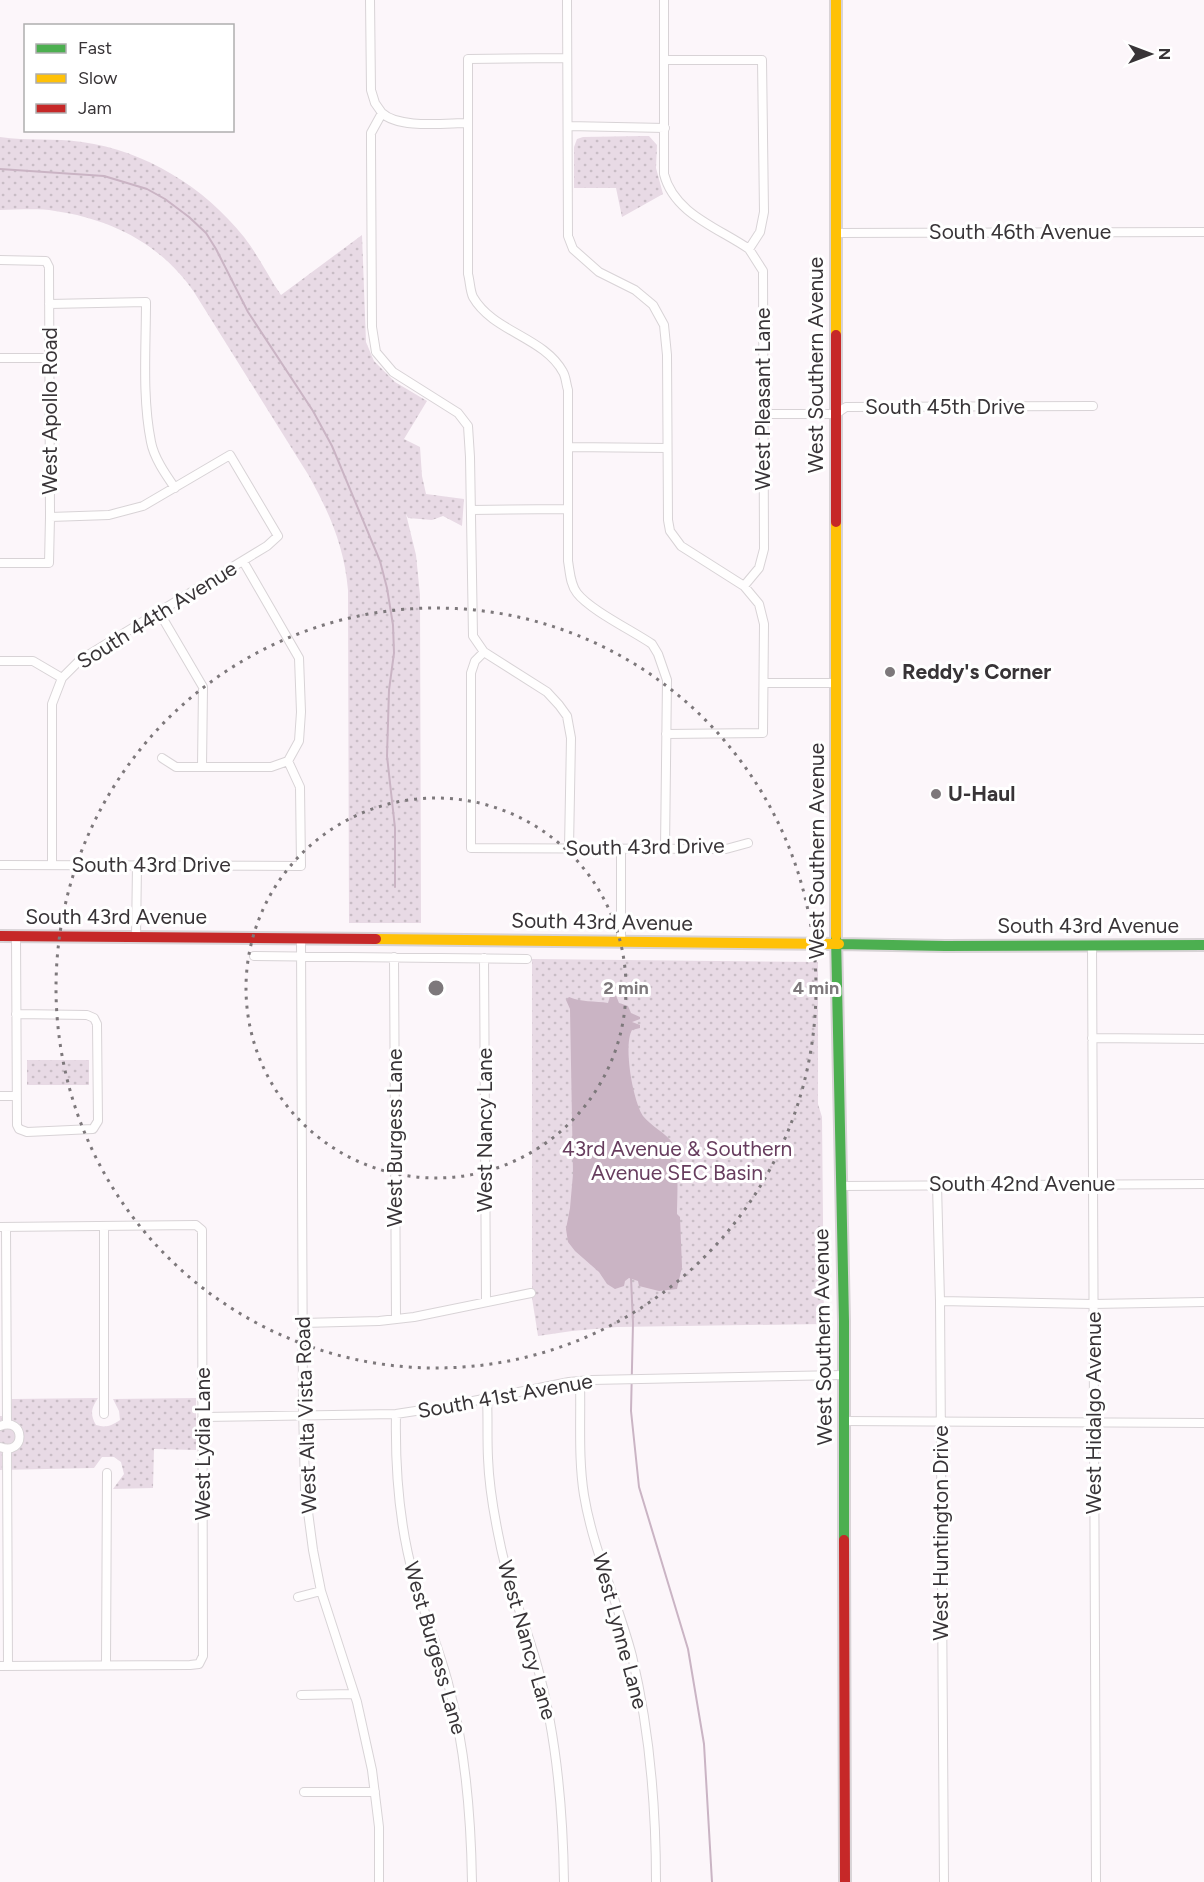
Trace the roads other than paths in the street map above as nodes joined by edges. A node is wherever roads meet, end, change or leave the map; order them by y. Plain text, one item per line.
1 (370, 0) edge
2 (567, 0) edge
3 (664, 0) edge
4 (836, 0) edge
5 (567, 58) junction
6 (664, 60) junction
7 (382, 113) junction
8 (468, 123) junction
9 (567, 126) junction
10 (665, 128) junction
11 (1204, 232) edge
12 (835, 233) junction
13 (749, 249) junction
14 (0, 260) edge
15 (49, 304) junction
16 (0, 358) edge
17 (49, 358) junction
18 (1093, 406) dead end
19 (763, 414) junction
20 (836, 414) junction
21 (568, 447) junction
22 (667, 448) junction
23 (175, 488) junction
24 (568, 509) junction
25 (471, 510) junction
26 (51, 517) junction
27 (243, 561) junction
28 (0, 563) edge
29 (744, 586) junction
30 (159, 612) junction
31 (484, 652) junction
32 (0, 661) edge
33 (63, 678) junction
34 (764, 683) junction
35 (836, 683) junction
36 (666, 734) junction
37 (162, 758) dead end
38 (288, 761) junction
39 (202, 767) junction
40 (748, 843) dead end
41 (569, 848) junction
42 (621, 849) junction
43 (665, 849) junction
44 (0, 865) edge
45 (52, 865) junction
46 (137, 865) junction
47 (0, 936) edge
48 (16, 936) junction
49 (136, 938) junction
50 (302, 939) junction
51 (621, 941) junction
52 (836, 945) junction
53 (1092, 945) junction
54 (1204, 945) edge
55 (254, 956) dead end
56 (302, 957) junction
57 (394, 957) junction
58 (484, 958) junction
59 (527, 959) dead end
60 (16, 1014) junction
61 (1092, 1038) junction
62 (1204, 1039) edge
63 (0, 1096) edge
64 (16, 1096) junction
65 (1093, 1184) junction
66 (1204, 1184) edge
67 (937, 1185) junction
68 (841, 1186) junction
69 (3, 1227) edge
70 (104, 1227) junction
71 (531, 1293) dead end
72 (940, 1301) junction
73 (486, 1302) junction
74 (1204, 1302) edge
75 (1093, 1304) junction
76 (396, 1319) junction
77 (303, 1323) junction
78 (844, 1375) junction
79 (580, 1381) junction
80 (487, 1398) junction
81 (104, 1414) dead end
82 (396, 1414) junction
83 (303, 1416) junction
84 (203, 1417) junction
85 (844, 1422) junction
86 (940, 1422) junction
87 (1094, 1422) junction
88 (1204, 1423) edge
89 (3, 1424) edge
90 (4, 1448) edge
91 (106, 1473) dead end
92 (321, 1591) junction
93 (298, 1597) dead end
94 (106, 1665) junction
95 (4, 1666) edge
96 (354, 1694) junction
97 (301, 1695) dead end
98 (304, 1792) dead end
99 (375, 1792) junction
100 (379, 1882) edge
101 (472, 1882) edge
102 (564, 1882) edge
103 (656, 1882) edge
104 (845, 1882) edge
105 (944, 1882) edge
106 (1096, 1882) edge

1 - 7 street
2 - 5 street
3 - 6 street
4 - 12 main road, West Southern Avenue
5 - 8 street
5 - 9 street
6 - 10 street
6 - 13 street
7 - 8 street
7 - 25 street
8 - 21 street
9 - 10 street
9 - 22 street
10 - 13 street
11 - 12 street, South 46th Avenue
12 - 20 main road, West Southern Avenue
13 - 19 street, West Pleasant Lane
14 - 15 street, West Apollo Road
15 - 17 street, West Apollo Road
15 - 23 street
16 - 17 street
17 - 26 street, West Apollo Road
18 - 20 street, South 45th Drive
19 - 20 street, South 45th Drive
19 - 29 street, West Pleasant Lane
20 - 35 main road, West Southern Avenue
21 - 22 street
21 - 24 street
22 - 29 street
23 - 26 street
23 - 27 street, South 44th Avenue
24 - 25 street
24 - 36 street
25 - 31 street
26 - 28 street, West Apollo Road
27 - 30 street, South 44th Avenue
27 - 38 street
29 - 34 street
30 - 33 street, South 44th Avenue
30 - 39 street
31 - 41 street
31 - 41 street, South 43rd Drive
32 - 33 street, South 44th Avenue
33 - 45 street
34 - 35 street
34 - 36 street
35 - 52 main road, West Southern Avenue
36 - 43 street
37 - 39 street
38 - 39 street
38 - 46 street, South 43rd Drive
40 - 43 street, South 43rd Drive
41 - 42 street, South 43rd Drive
42 - 43 street, South 43rd Drive
42 - 51 street
44 - 45 street, South 43rd Drive
45 - 46 street, South 43rd Drive
46 - 49 street
47 - 48 main road, South 43rd Avenue
48 - 49 main road, South 43rd Avenue
48 - 60 street
49 - 50 main road, South 43rd Avenue
50 - 51 main road, South 43rd Avenue
50 - 56 street, West Alta Vista Road
51 - 52 main road, South 43rd Avenue
52 - 53 main road, South 43rd Avenue
52 - 68 main road, West Southern Avenue
53 - 54 main road, South 43rd Avenue
53 - 61 street, West Hidalgo Avenue
55 - 56 street, South 43rd Avenue
56 - 57 street, South 43rd Avenue
56 - 77 street, West Alta Vista Road
57 - 58 street, South 43rd Avenue
57 - 76 street, West Burgess Lane
58 - 59 street, South 43rd Avenue
58 - 73 street, West Nancy Lane
60 - 64 street
60 - 64 street
61 - 62 street
61 - 65 street, West Hidalgo Avenue
63 - 64 street
65 - 66 street, South 42nd Avenue
65 - 67 street, South 42nd Avenue
65 - 75 street, West Hidalgo Avenue
67 - 68 street, South 42nd Avenue
67 - 72 street, West Huntington Drive
68 - 78 main road, West Southern Avenue
69 - 70 street
69 - 89 street
70 - 81 street
70 - 84 street, West Lydia Lane
71 - 73 street
72 - 75 street
72 - 86 street, West Huntington Drive
73 - 76 street
74 - 75 street
75 - 87 street, West Hidalgo Avenue
76 - 77 street
77 - 83 street, West Alta Vista Road
78 - 79 street, South 41st Avenue
78 - 85 main road, West Southern Avenue
79 - 80 street, South 41st Avenue
79 - 103 street, West Lynne Lane
80 - 82 street, South 41st Avenue
80 - 102 street, West Nancy Lane
82 - 83 street, South 41st Avenue
82 - 101 street, West Burgess Lane
83 - 84 street, South 41st Avenue
83 - 92 street, West Alta Vista Road
84 - 94 street, West Lydia Lane
85 - 86 street
85 - 104 main road, West Southern Avenue
86 - 87 street
86 - 105 street, West Huntington Drive
87 - 88 street
87 - 106 street, West Hidalgo Avenue
89 - 90 street
90 - 95 street
91 - 94 street
92 - 93 street
92 - 96 street, West Alta Vista Road
94 - 95 street
96 - 97 street
96 - 99 street, West Alta Vista Road
98 - 99 street
99 - 100 street, West Alta Vista Road

